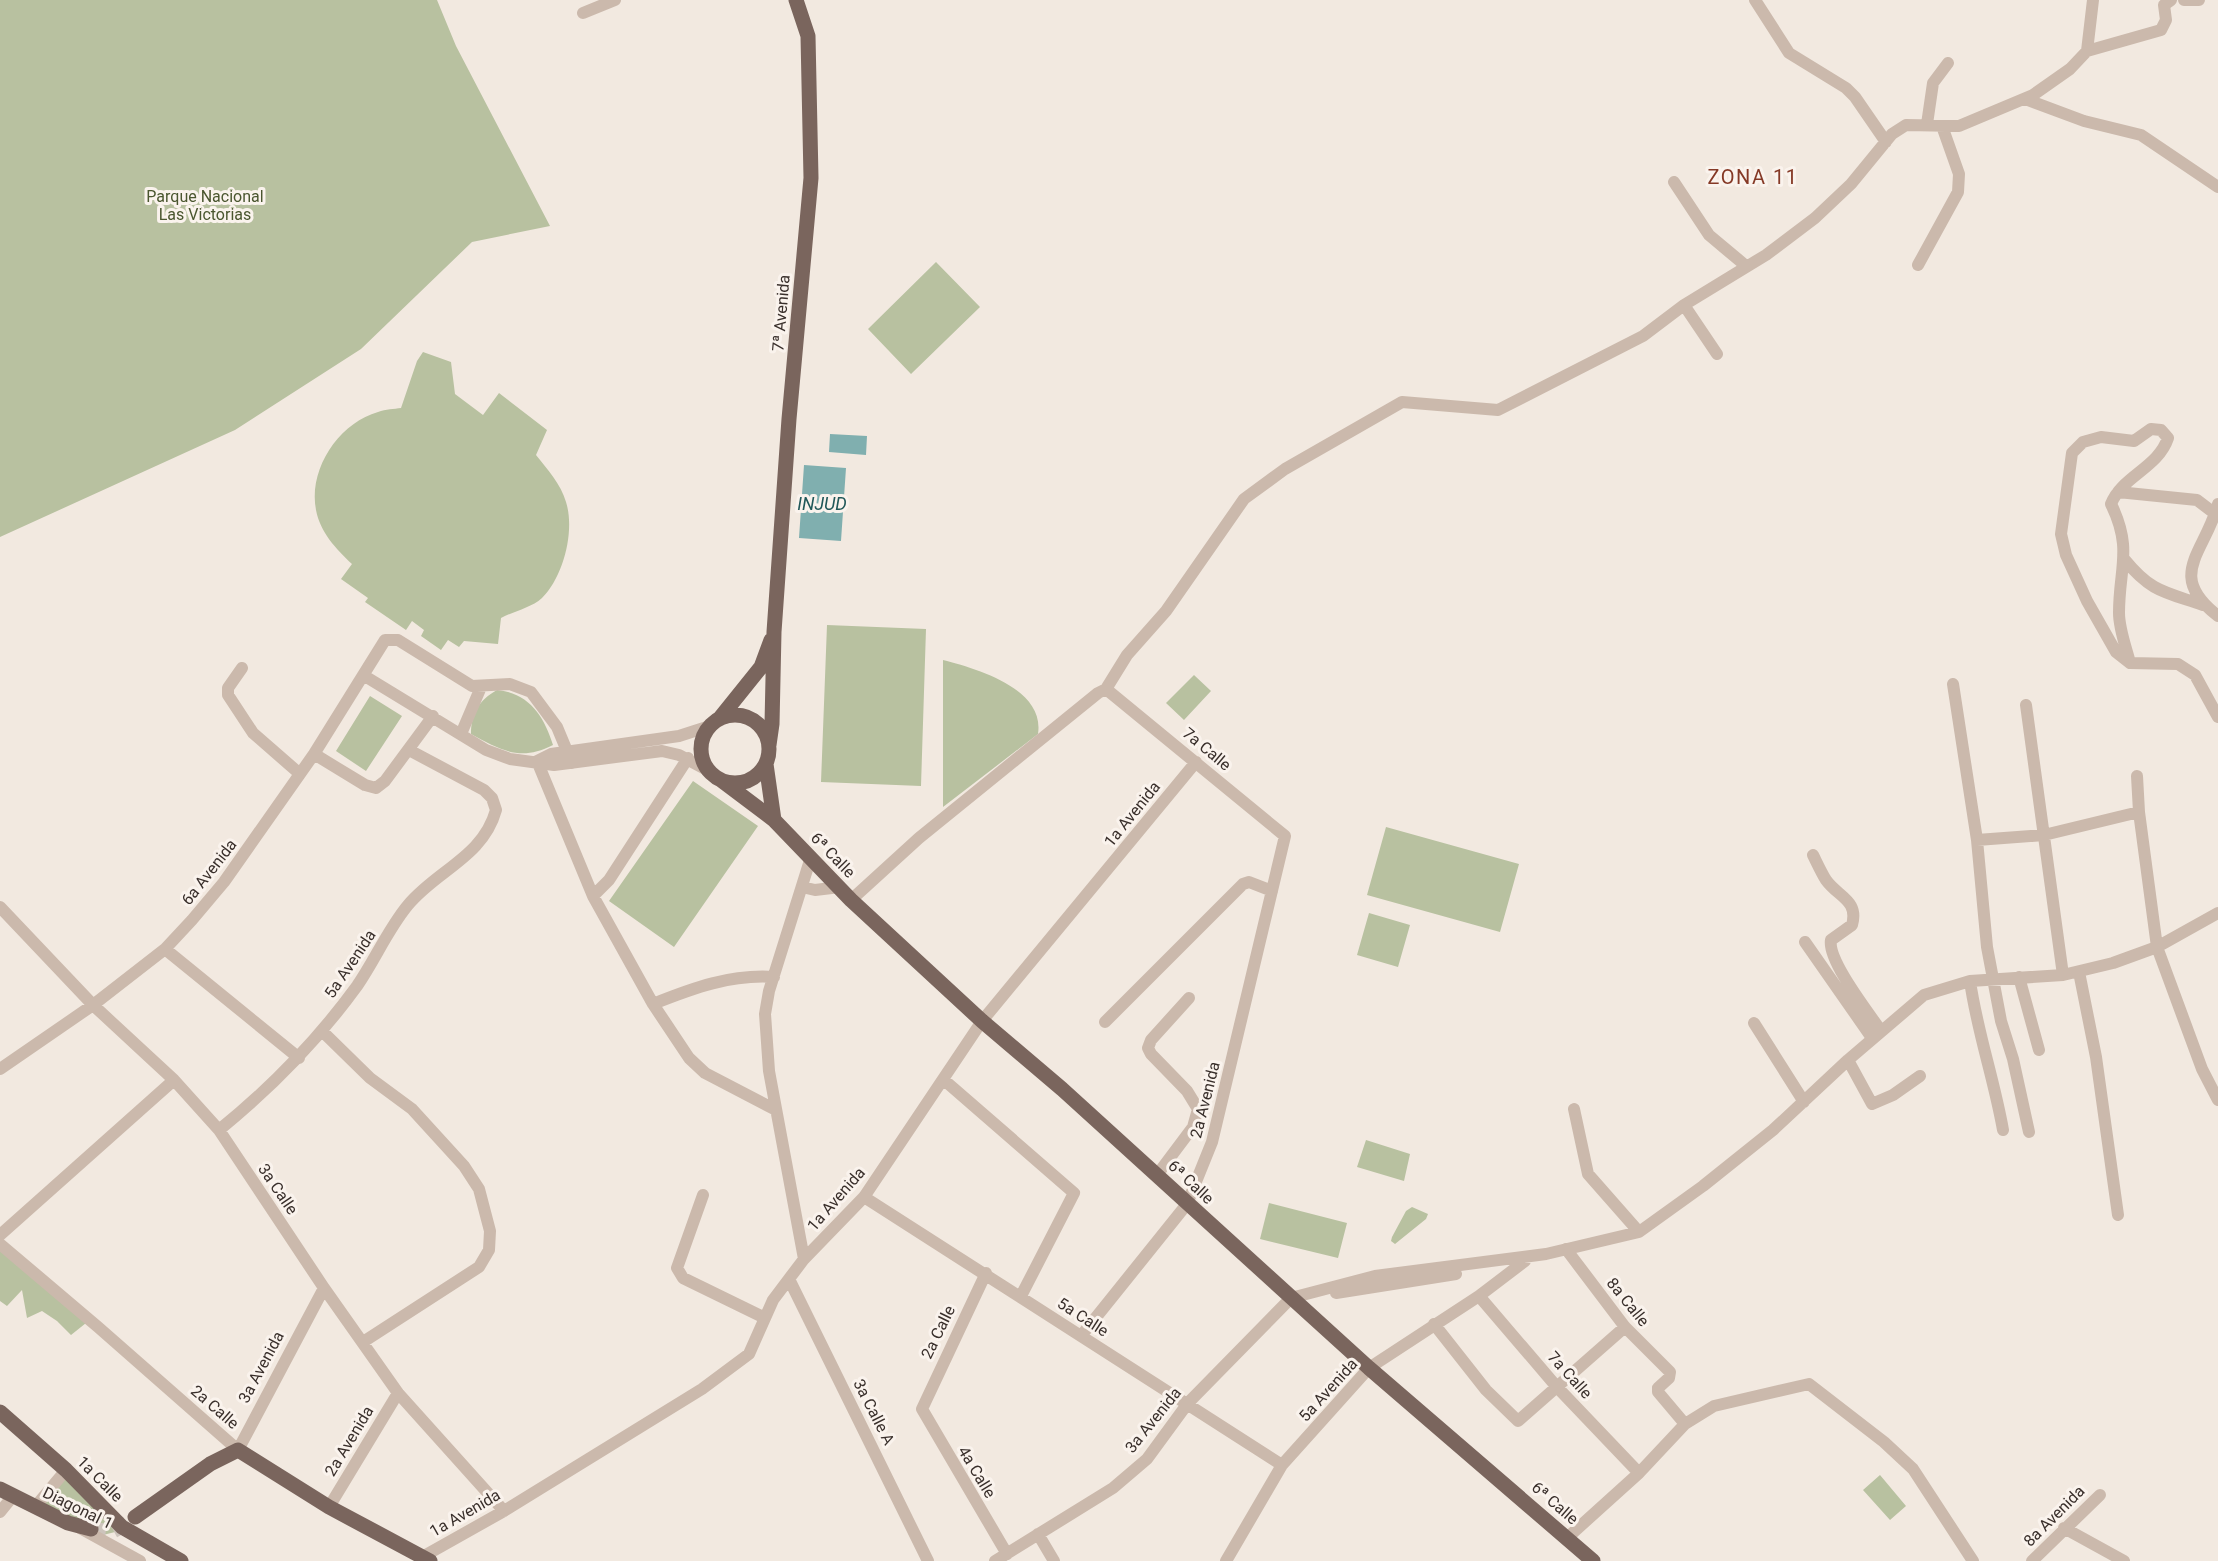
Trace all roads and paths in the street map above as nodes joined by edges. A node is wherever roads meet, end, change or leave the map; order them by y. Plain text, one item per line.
1 (615, 0) edge
2 (1755, 0) edge
3 (2093, 0) edge
4 (2171, 0) edge
5 (2184, 0) edge
6 (2199, 0) edge
7 (799, 2) edge
8 (583, 13) dead end
9 (2087, 51) junction
10 (1948, 63) dead end
11 (2025, 99) junction
12 (1927, 123) junction
13 (1942, 126) junction
14 (1886, 142) junction
15 (1674, 182) dead end
16 (2218, 186) edge
17 (1746, 266) junction
18 (1918, 266) dead end
19 (1684, 305) junction
20 (1717, 354) dead end
21 (2118, 492) junction
22 (2217, 511) edge
23 (2125, 560) junction
24 (2204, 605) junction
25 (2218, 616) edge
26 (774, 632) junction
27 (2130, 663) junction
28 (242, 668) dead end
29 (363, 675) junction
30 (1953, 684) dead end
31 (481, 687) junction
32 (1106, 689) junction
33 (2026, 705) dead end
34 (434, 716) junction
35 (2218, 717) edge
36 (715, 722) junction
37 (461, 734) junction
38 (769, 745) junction
39 (409, 750) junction
40 (314, 754) junction
41 (570, 757) junction
42 (687, 758) junction
43 (537, 761) junction
44 (1196, 762) junction
45 (766, 764) junction
46 (300, 774) junction
47 (715, 776) junction
48 (2137, 776) dead end
49 (2139, 812) junction
50 (774, 820) junction
51 (2044, 835) junction
52 (1285, 836) joint
53 (1977, 840) junction
54 (1813, 855) dead end
55 (811, 858) junction
56 (840, 887) junction
57 (802, 888) junction
58 (1272, 891) junction
59 (593, 896) junction
60 (851, 900) junction
61 (0, 907) edge
62 (2218, 913) edge
63 (1805, 942) dead end
64 (2157, 947) junction
65 (165, 949) junction
66 (2079, 972) junction
67 (2063, 975) junction
68 (774, 976) junction
69 (2019, 977) junction
70 (1993, 979) junction
71 (1970, 981) junction
72 (1189, 998) dead end
73 (653, 1004) junction
74 (93, 1005) junction
75 (982, 1021) junction
76 (1106, 1022) dead end
77 (1754, 1023) dead end
78 (323, 1032) junction
79 (1876, 1035) junction
80 (2039, 1050) dead end
81 (300, 1058) junction
82 (1848, 1060) junction
83 (0, 1069) edge
84 (1920, 1076) dead end
85 (174, 1080) junction
86 (944, 1080) junction
87 (2218, 1100) edge
88 (1804, 1102) junction
89 (1574, 1109) dead end
90 (776, 1110) junction
91 (219, 1130) junction
92 (2003, 1130) dead end
93 (2029, 1132) dead end
94 (1157, 1175) junction
95 (703, 1195) dead end
96 (864, 1197) junction
97 (1187, 1204) junction
98 (2118, 1215) dead end
99 (1639, 1233) junction
100 (0, 1235) edge
101 (0, 1244) edge
102 (1566, 1249) junction
103 (1546, 1254) junction
104 (804, 1258) junction
105 (1525, 1261) junction
106 (986, 1273) junction
107 (789, 1279) junction
108 (324, 1288) junction
109 (1021, 1296) junction
110 (1479, 1296) junction
111 (1291, 1298) junction
112 (765, 1318) junction
113 (1434, 1324) junction
114 (1625, 1327) junction
115 (1081, 1336) junction
116 (363, 1342) junction
117 (1369, 1368) junction
118 (1556, 1386) junction
119 (398, 1393) junction
120 (1188, 1404) junction
121 (922, 1406) joint
122 (0, 1412) edge
123 (1685, 1424) junction
124 (238, 1450) junction
125 (1282, 1465) junction
126 (66, 1470) junction
127 (1639, 1473) junction
128 (7, 1493) edge
129 (2100, 1495) dead end
130 (35, 1507) junction
131 (329, 1507) junction
132 (504, 1510) junction
133 (0, 1512) edge
134 (135, 1517) tunnel mouth
135 (68, 1522) junction
136 (2064, 1528) junction
137 (91, 1529) tunnel mouth
138 (1038, 1534) junction
139 (1567, 1538) junction
140 (1007, 1554) junction
141 (425, 1559) edge
142 (140, 1561) edge
143 (181, 1561) edge
144 (928, 1561) edge
145 (995, 1561) edge
146 (1054, 1561) edge
147 (1226, 1561) edge
148 (1593, 1561) edge
149 (1973, 1561) edge
150 (2032, 1561) edge
151 (2124, 1561) edge

1 - 8 street
2 - 14 street
3 - 9 street
4 - 9 street
5 - 6 street
7 - 26 main road, 7ª Avenida
9 - 11 street
10 - 12 street
11 - 13 street
11 - 16 street
12 - 13 street
12 - 14 street
13 - 18 street
14 - 17 street
15 - 17 street
17 - 19 street
19 - 20 street
19 - 32 street
21 - 22 street
21 - 23 street
21 - 27 street
22 - 24 street
23 - 24 street
23 - 27 street
24 - 25 street
26 - 36 main road, 7ª Avenida
26 - 38 main road, 7ª Avenida
27 - 35 street
28 - 46 street
29 - 31 street, 6a Avenida
29 - 34 street
29 - 40 street, 6a Avenida
30 - 53 street
31 - 37 street
31 - 41 street
32 - 44 street, 7a Calle
32 - 60 street
33 - 51 street
34 - 37 street
34 - 39 street
36 - 38 main road
36 - 41 street
36 - 47 main road
37 - 43 street
38 - 45 main road
39 - 40 street
39 - 78 street, 5a Avenida
40 - 46 street, 6a Avenida
41 - 42 street
41 - 43 street
42 - 47 street
42 - 59 street
43 - 59 street
44 - 52 street, 7a Calle
44 - 75 street, 1a Avenida
45 - 47 main road
45 - 50 main road
46 - 65 street, 6a Avenida
47 - 50 main road, 6ª Calle
48 - 49 street
49 - 51 street
49 - 64 street
50 - 55 main road, 6ª Calle
51 - 53 street
51 - 67 street
52 - 58 street, 2a Avenida
53 - 70 street
54 - 79 street
55 - 56 main road, 6ª Calle
55 - 57 street
56 - 57 street
56 - 60 main road, 6ª Calle
57 - 68 street
58 - 76 street
58 - 97 street, 2a Avenida
59 - 73 street
60 - 75 main road, 6ª Calle
61 - 74 street, 3a Calle
62 - 64 street
63 - 79 street
64 - 66 street
64 - 87 street
65 - 74 street, 6a Avenida
65 - 81 street
66 - 67 street
66 - 98 street
67 - 69 street
68 - 73 street
68 - 90 street
69 - 70 street
69 - 80 street
70 - 71 street
70 - 93 street
71 - 79 street
71 - 92 street
72 - 94 street
73 - 90 street
74 - 83 street, 6a Avenida
74 - 85 street, 3a Calle
75 - 86 street, 1a Avenida
75 - 94 main road, 6ª Calle
77 - 88 street
78 - 81 street, 5a Avenida
78 - 116 street
79 - 82 street
81 - 91 street, 5a Avenida
82 - 84 street
82 - 88 street
85 - 91 street, 3a Calle
85 - 100 street
86 - 96 street, 1a Avenida
86 - 109 street
88 - 99 street
89 - 99 street
90 - 104 street
91 - 108 street, 3a Calle
94 - 97 main road, 6ª Calle
95 - 112 street
96 - 104 street, 1a Avenida
96 - 106 street, 5a Calle
97 - 111 main road, 6ª Calle
97 - 115 street, 2a Avenida
99 - 102 street
101 - 124 street, 2a Calle
102 - 103 street
102 - 114 street, 8a Calle
103 - 105 street
103 - 111 street
104 - 107 street, 1a Avenida
105 - 110 street, 5a Avenida
105 - 111 street
106 - 109 street, 5a Calle
106 - 121 street, 2a Calle
107 - 112 street, 1a Avenida
107 - 144 street, 3a Calle A
108 - 116 street, 3a Calle
108 - 124 street, 3a Avenida
109 - 115 street, 5a Calle
110 - 113 street, 5a Avenida
110 - 118 street, 7a Calle
111 - 117 main road, 6ª Calle
111 - 120 street, 3a Avenida
112 - 132 street, 1a Avenida
113 - 117 street, 5a Avenida
113 - 118 street
114 - 118 street
114 - 123 street, 8a Calle
115 - 120 street, 5a Calle
116 - 119 street, 3a Calle
117 - 125 street, 5a Avenida
117 - 139 main road, 6ª Calle
118 - 127 street, 7a Calle
119 - 131 street, 2a Avenida
119 - 132 street, 3a Calle
120 - 125 street, 5a Calle
120 - 138 street, 3a Avenida
121 - 140 street, 4a Calle
122 - 126 main road, 1a Calle
123 - 127 street
123 - 149 street
124 - 131 main road, 2a Calle
124 - 134 main road
125 - 147 street, 5a Avenida
126 - 130 street
126 - 143 main road, 1a Calle
127 - 139 street
128 - 130 main road, Diagonal 1
128 - 133 street
129 - 136 street, 8a Avenida
130 - 135 main road, Diagonal 1
131 - 141 main road, 2a Calle
132 - 141 street, 1a Avenida
135 - 137 main road
135 - 142 street, Diagonal 1
136 - 150 street, 8a Avenida
136 - 151 street
138 - 140 street, 3a Avenida
138 - 146 street
139 - 148 main road, 6ª Calle
140 - 145 street, 3a Avenida

